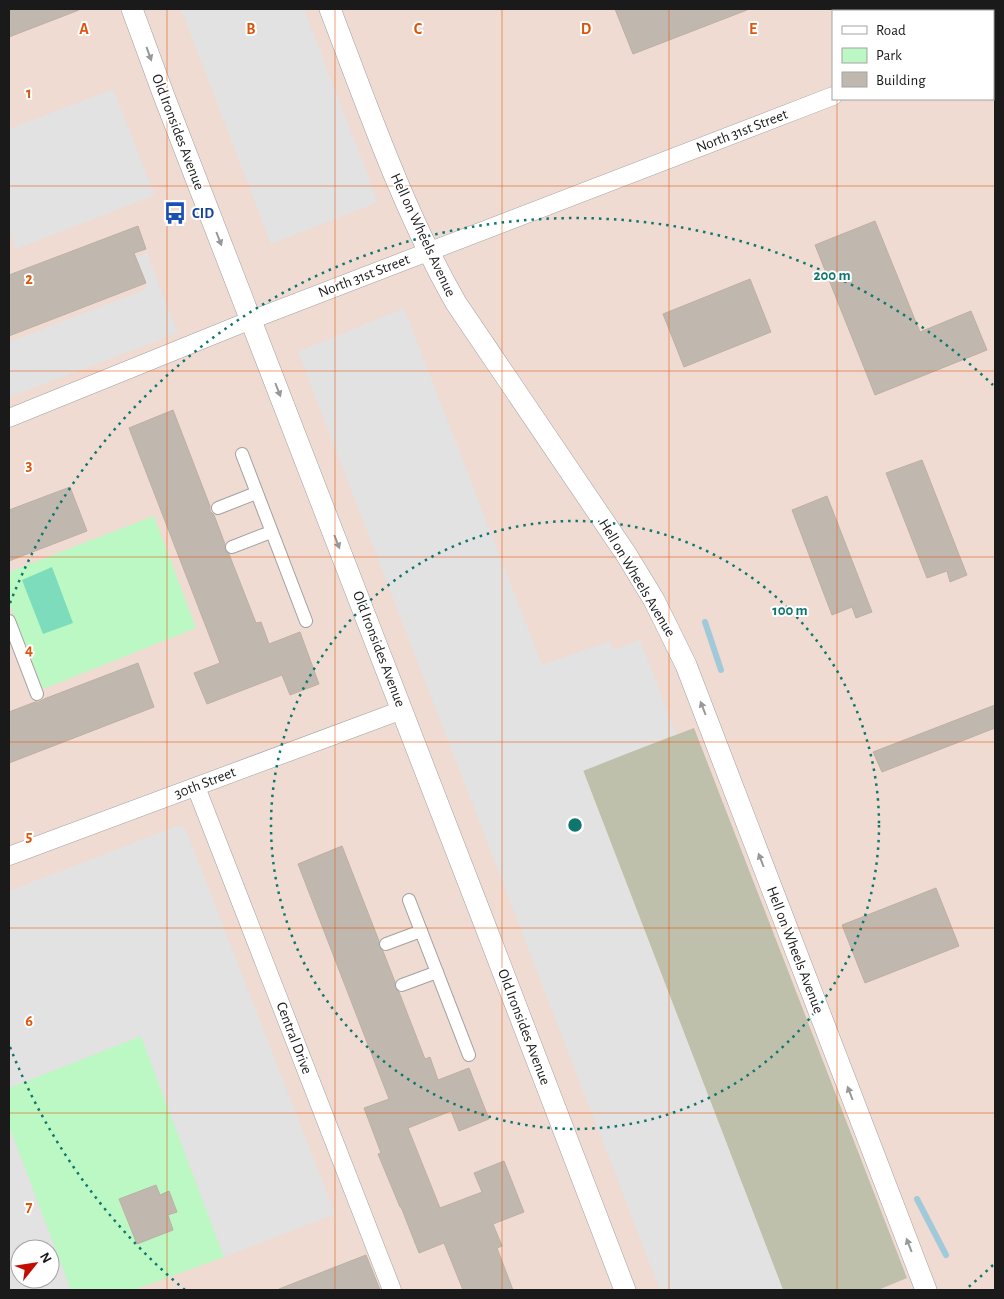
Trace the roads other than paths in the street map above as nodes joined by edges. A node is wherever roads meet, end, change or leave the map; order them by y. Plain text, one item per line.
1 (132, 9) edge
2 (330, 9) edge
3 (832, 96) edge
4 (429, 252) junction
5 (251, 320) junction
6 (9, 418) edge
7 (242, 454) dead end
8 (256, 493) junction
9 (218, 508) dead end
10 (271, 532) junction
11 (232, 546) dead end
12 (9, 621) edge
13 (306, 621) dead end
14 (37, 694) dead end
15 (402, 710) junction
16 (196, 787) junction
17 (9, 856) edge
18 (409, 900) dead end
19 (421, 930) junction
20 (386, 944) dead end
21 (437, 972) junction
22 (402, 985) dead end
23 (469, 1056) dead end
24 (392, 1290) edge
25 (625, 1290) edge
26 (926, 1290) edge

1 -> 5 street, Old Ironsides Avenue
2 - 4 street, Hell on Wheels Avenue
3 - 4 street, North 31st Street
4 - 5 street, North 31st Street
26 -> 4 street, Hell on Wheels Avenue
5 - 6 street, North 31st Street
5 -> 15 street, Old Ironsides Avenue
7 - 8 street
8 - 9 street
8 - 10 street
10 - 11 street
10 - 13 street
12 - 14 street
15 - 16 street, 30th Street
15 - 25 street, Old Ironsides Avenue
16 - 17 street, 30th Street
16 - 24 street, Central Drive
18 - 19 street
19 - 20 street
19 - 21 street
21 - 22 street
21 - 23 street

